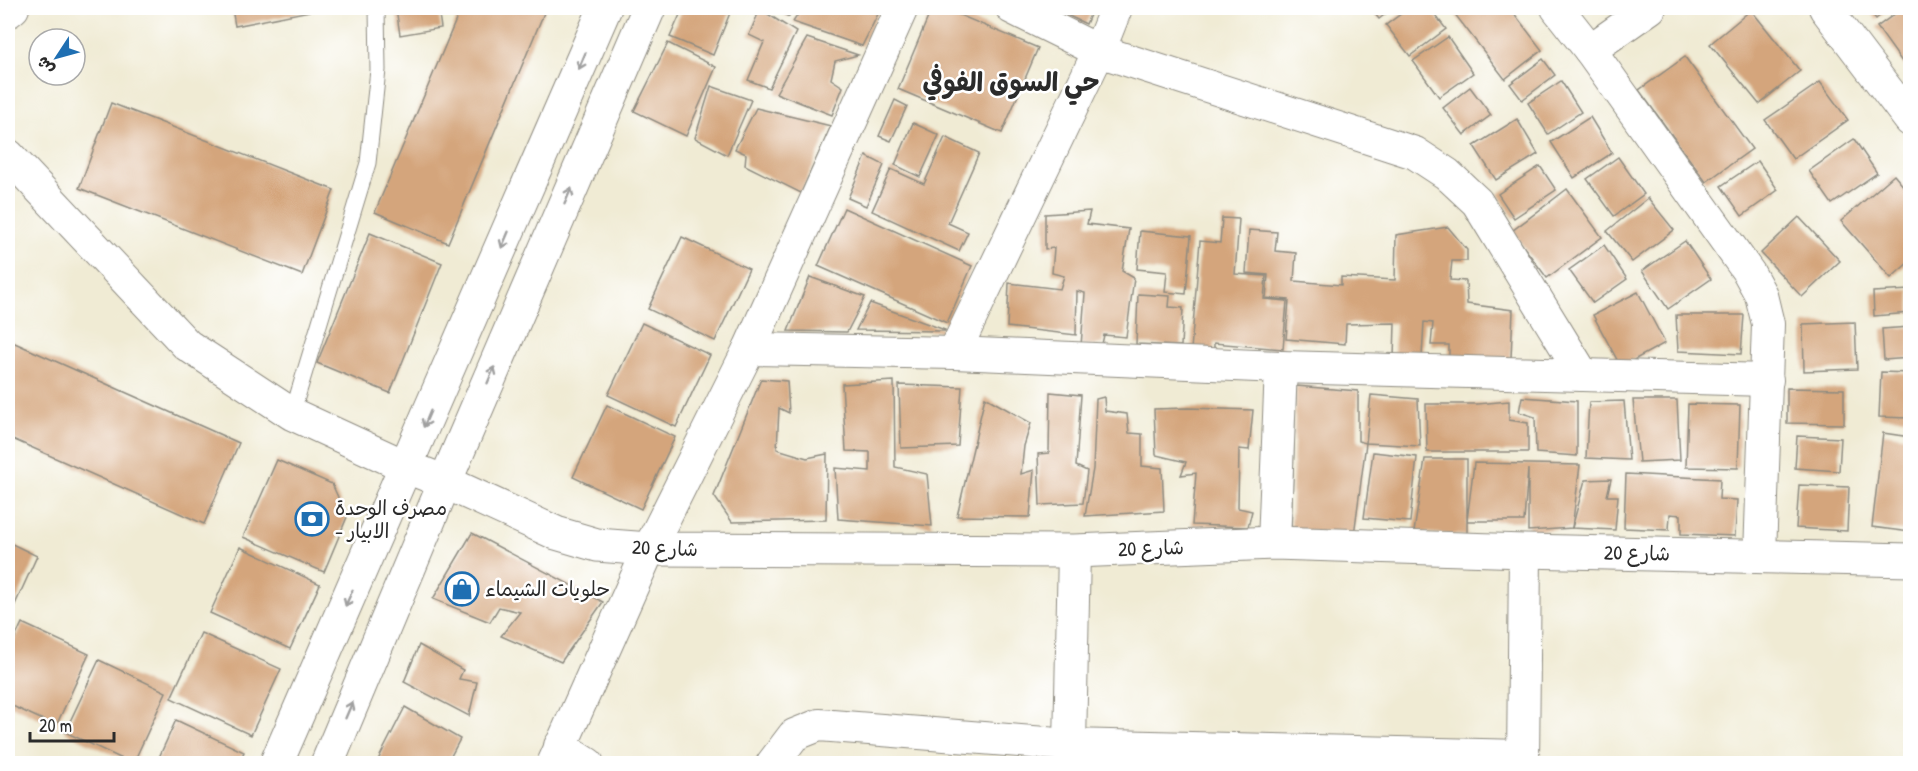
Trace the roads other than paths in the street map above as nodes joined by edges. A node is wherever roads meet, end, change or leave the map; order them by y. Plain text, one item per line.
1 (13, 8) edge
2 (376, 8) edge
3 (605, 8) edge
4 (649, 8) edge
5 (902, 8) edge
6 (1012, 8) edge
7 (1116, 8) edge
8 (1557, 8) edge
9 (1650, 8) edge
10 (1825, 8) edge
11 (8, 12) edge
12 (1590, 50) junction
13 (1099, 51) junction
14 (1911, 120) edge
15 (11, 169) edge
16 (749, 349) junction
17 (954, 353) junction
18 (1281, 367) junction
19 (1584, 375) junction
20 (1767, 380) junction
21 (292, 414) junction
22 (407, 467) junction
23 (445, 482) junction
24 (1274, 543) junction
25 (649, 549) junction
26 (1074, 551) junction
27 (1526, 551) junction
28 (1760, 555) junction
29 (1911, 560) edge
30 (1070, 745) junction
31 (557, 755) edge
32 (1271, 757) edge
33 (1523, 760) edge
34 (276, 764) edge
35 (327, 764) edge
36 (588, 764) edge
37 (772, 764) edge

1 - 11 street
2 - 21 lane
3 -> 22 street
23 -> 4 street
5 - 16 street
6 - 13 street
7 - 13 street
8 - 12 street
9 - 12 street
10 - 14 street
12 - 20 street
13 - 17 street
13 - 19 street
15 - 21 street
16 - 17 street
16 - 25 street
17 - 18 street
18 - 19 street
18 - 24 street
19 - 20 street
20 - 28 street
21 - 22 street
22 - 23 street, شارع 20
22 -> 34 street
23 - 25 street, شارع 20
35 -> 23 street
24 - 26 street, شارع 20
24 - 27 street, شارع 20
25 - 26 street, شارع 20
25 - 31 street
26 - 30 street
27 - 28 street, شارع 20
27 - 33 street
28 - 29 street, شارع 20
30 - 32 street
30 - 37 street
31 - 36 street
32 - 33 street

